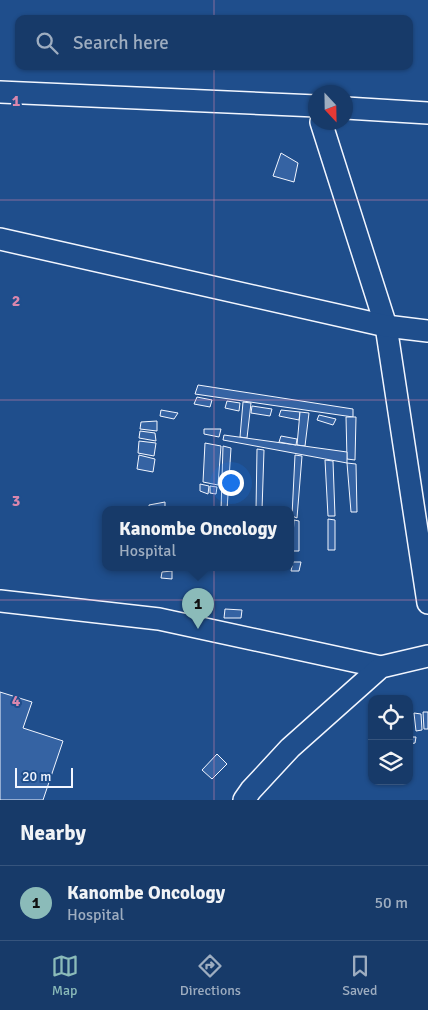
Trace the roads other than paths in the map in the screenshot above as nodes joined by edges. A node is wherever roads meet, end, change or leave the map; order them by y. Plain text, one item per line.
1 (0, 92) edge
2 (308, 106) edge
3 (353, 108) edge
4 (428, 113) edge
5 (324, 130) edge
6 (0, 246) edge
7 (386, 326) junction
8 (428, 331) edge
9 (0, 601) edge
10 (428, 603) edge
11 (428, 656) edge
12 (381, 667) junction
13 (244, 800) edge

1 - 2 street
3 - 4 street
5 - 7 street
6 - 7 street
7 - 8 street
7 - 10 street
9 - 12 street
11 - 12 street
12 - 13 street

